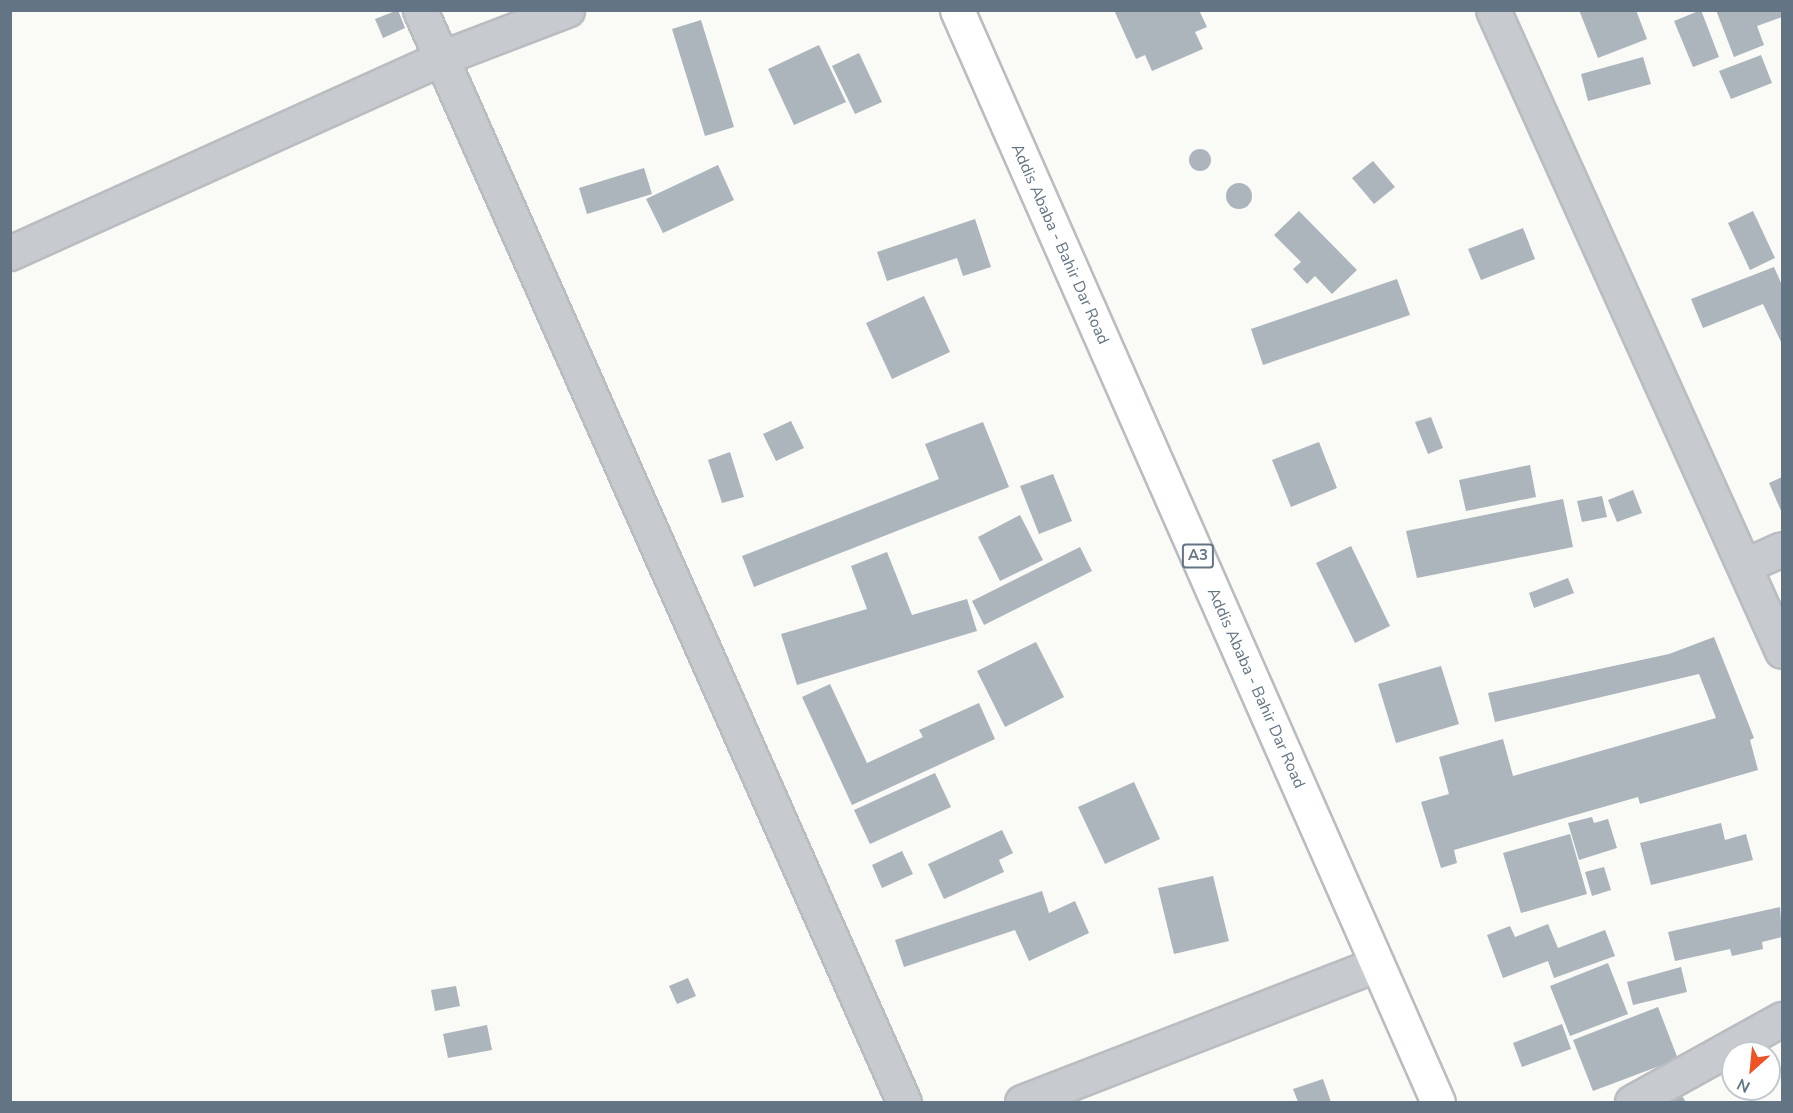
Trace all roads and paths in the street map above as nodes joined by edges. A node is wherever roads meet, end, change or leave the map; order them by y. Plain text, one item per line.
1 (420, 10) edge
2 (567, 10) edge
3 (957, 10) edge
4 (1493, 10) edge
5 (441, 58) junction
6 (10, 253) edge
7 (1782, 549) edge
8 (1746, 565) junction
9 (1782, 651) edge
10 (1377, 964) junction
11 (1782, 1019) edge
12 (903, 1102) edge
13 (1022, 1102) edge
14 (1438, 1102) edge
15 (1632, 1102) edge

1 - 5 street
2 - 5 street
3 - 10 highway, Addis Ababa - Bahir Dar Road / A3
4 - 8 street
5 - 6 street
5 - 12 street
7 - 8 street
8 - 9 street
10 - 13 street
10 - 14 highway, Addis Ababa - Bahir Dar Road / A3
11 - 15 street

